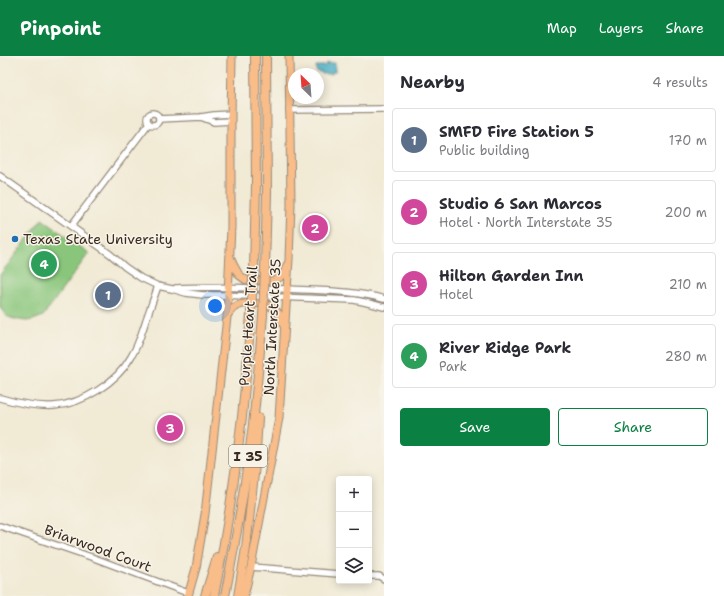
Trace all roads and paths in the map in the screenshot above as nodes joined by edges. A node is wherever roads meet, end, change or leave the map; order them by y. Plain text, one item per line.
1 (232, 56) edge
2 (255, 56) edge
3 (266, 56) edge
4 (289, 56) edge
5 (384, 109) edge
6 (290, 110) junction
7 (231, 117) junction
8 (159, 119) junction
9 (149, 123) junction
10 (0, 176) edge
11 (71, 226) junction
12 (230, 255) junction
13 (289, 260) junction
14 (158, 286) junction
15 (228, 287) junction
16 (172, 288) junction
17 (287, 290) junction
18 (227, 296) junction
19 (287, 297) junction
20 (384, 299) edge
21 (384, 307) edge
22 (263, 314) junction
23 (226, 317) junction
24 (284, 328) junction
25 (0, 398) edge
26 (228, 518) junction
27 (0, 526) edge
28 (251, 567) junction
29 (336, 574) edge
30 (372, 576) edge
31 (384, 579) edge
32 (188, 595) edge
33 (205, 596) edge
34 (214, 596) edge
35 (225, 596) edge
36 (238, 596) edge
37 (244, 596) edge

1 - 7 main road
2 - 26 highway, Purple Heart Trail / I 35, bridge
3 - 22 highway, Purple Heart Trail / I 35, bridge
4 - 6 main road, North Interstate 35
5 - 6 street
6 - 13 main road, North Interstate 35
7 - 8 street
7 - 12 main road
8 - 9 street
8 - 9 street
9 - 11 street
10 - 11 street
11 - 14 street
12 - 13 main road
12 - 15 main road
13 - 17 main road, North Interstate 35
14 - 16 street
14 - 25 street
15 - 16 street
15 - 17 street
15 - 18 main road
16 - 18 street
17 - 19 main road, North Interstate 35
17 - 20 street
18 - 19 street
18 - 23 main road
19 - 21 street
19 - 24 main road, North Interstate 35
22 - 35 highway, Purple Heart Trail / I 35
22 - 36 highway
23 - 24 main road
23 - 32 main road
24 - 28 main road, North Interstate 35
26 - 33 highway
26 - 34 highway, Purple Heart Trail / I 35
27 - 32 street, Briarwood Court
28 - 29 street
28 - 37 main road, North Interstate 35
30 - 31 street

